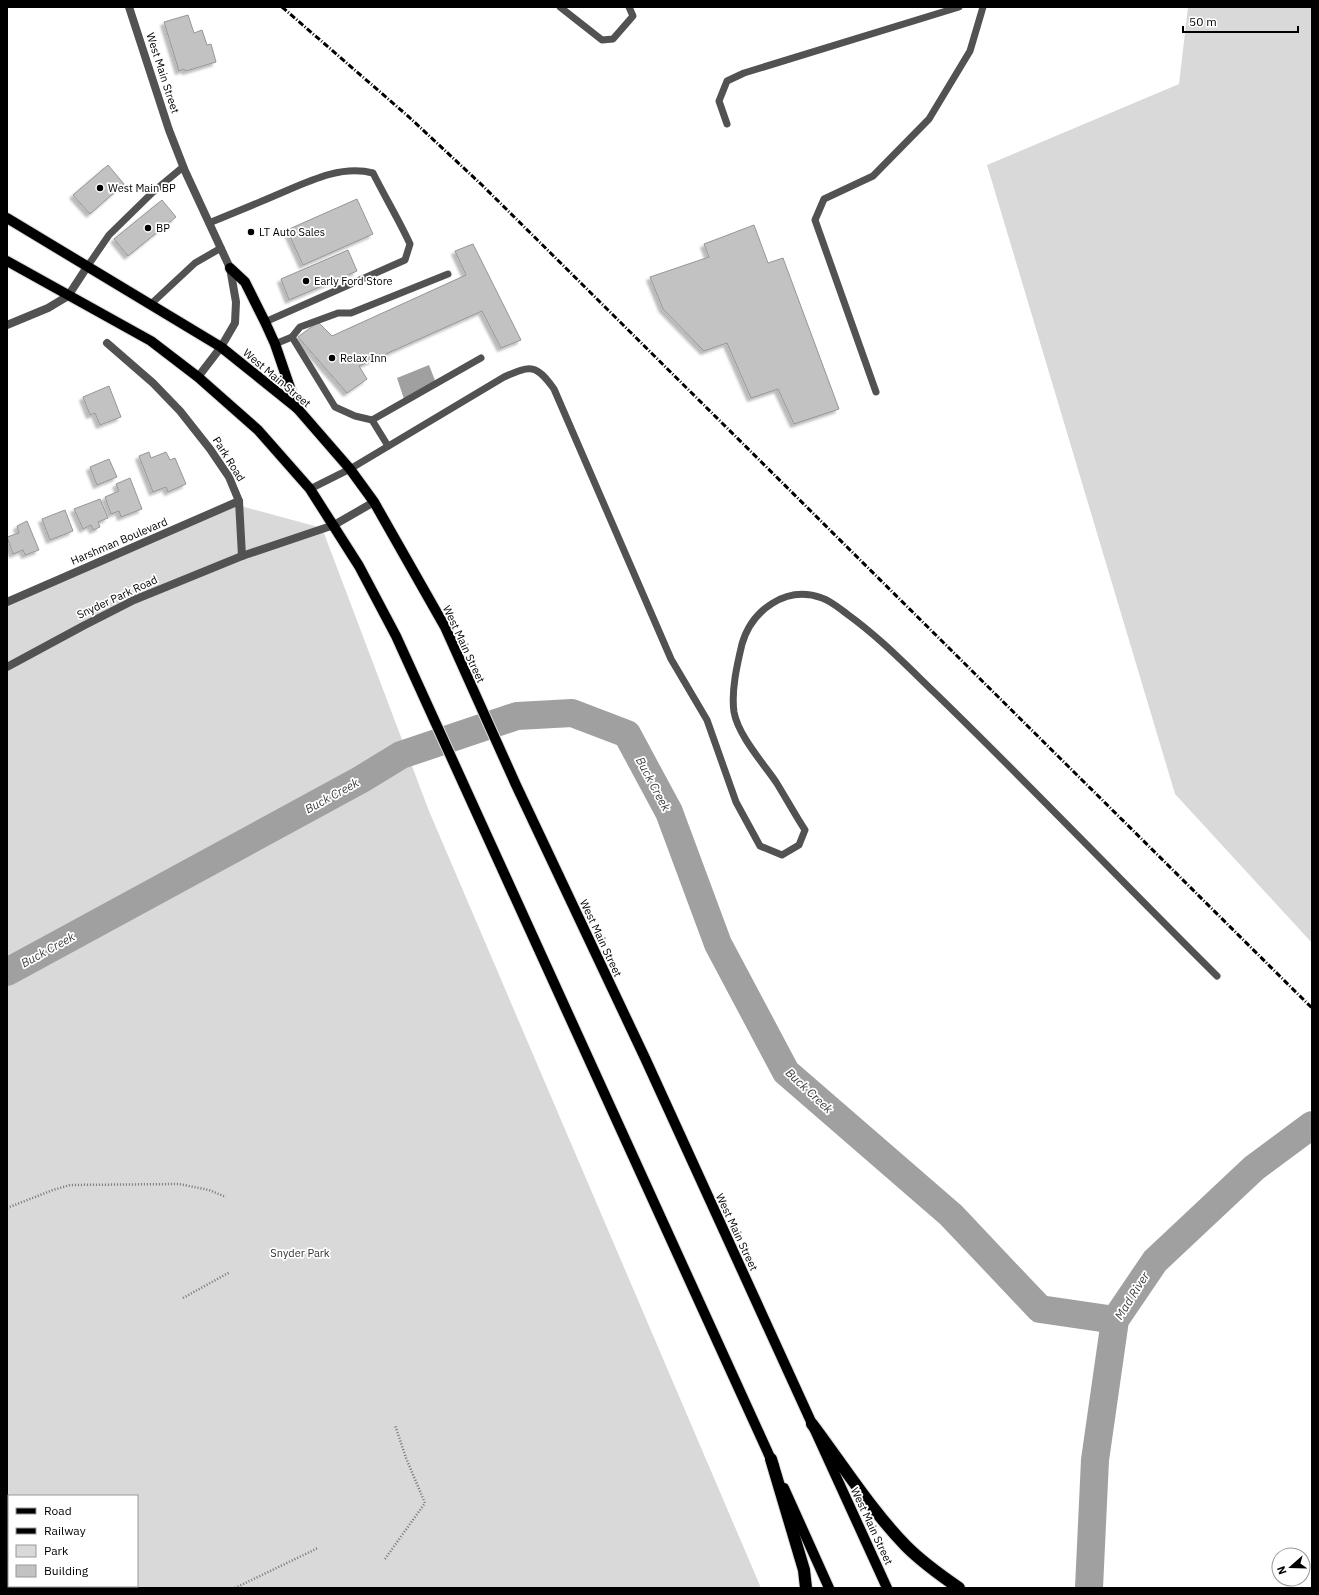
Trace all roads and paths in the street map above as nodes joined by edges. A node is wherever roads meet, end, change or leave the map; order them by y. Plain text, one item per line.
1 (129, 7) edge
2 (560, 7) edge
3 (630, 7) edge
4 (959, 7) edge
5 (984, 7) edge
6 (727, 124) dead end
7 (183, 167) junction
8 (7, 218) edge
9 (209, 223) junction
10 (221, 248) junction
11 (7, 261) edge
12 (87, 267) junction
13 (230, 268) junction
14 (448, 274) dead end
15 (68, 296) junction
16 (151, 304) junction
17 (264, 322) junction
18 (7, 325) edge
19 (292, 337) junction
20 (107, 344) dead end
21 (275, 344) junction
22 (221, 347) junction
23 (481, 358) dead end
24 (198, 378) junction
25 (876, 392) dead end
26 (297, 408) junction
27 (372, 420) junction
28 (388, 446) junction
29 (350, 470) junction
30 (310, 489) junction
31 (239, 501) junction
32 (374, 502) junction
33 (334, 524) junction
34 (242, 556) junction
35 (7, 602) edge
36 (7, 667) edge
37 (1216, 976) dead end
38 (226, 1197) dead end
39 (7, 1208) edge
40 (230, 1272) dead end
41 (183, 1298) dead end
42 (812, 1424) junction
43 (395, 1425) dead end
44 (771, 1459) junction
45 (318, 1548) dead end
46 (385, 1558) dead end
47 (235, 1588) edge
48 (806, 1588) edge
49 (830, 1588) edge
50 (887, 1588) edge
51 (959, 1588) edge

1 - 7 street, West Main Street
2 - 3 lane
4 - 6 lane
5 - 25 lane
7 - 9 street, West Main Street
7 - 12 lane
8 - 12 main road
9 - 10 street, West Main Street
9 - 17 lane
10 - 13 street, West Main Street
10 - 16 lane
11 - 15 main road
12 - 15 street
12 - 16 main road
13 - 17 main road
13 - 22 street, West Main Street
14 - 19 lane
15 - 18 street
15 - 24 main road
16 - 22 main road
17 - 21 main road
19 - 21 lane
19 - 27 lane
20 - 31 street, Park Road
21 - 26 main road
22 - 24 street, West Main Street
22 - 26 main road, West Main Street
23 - 27 lane
24 - 30 main road
26 - 29 main road, West Main Street
27 - 28 lane
28 - 29 lane
28 - 37 lane
29 - 30 lane
29 - 32 main road, West Main Street
30 - 33 main road
31 - 34 street, Park Road
31 - 35 street, Harshman Boulevard
32 - 33 street
32 - 42 main road, West Main Street
33 - 34 street
33 - 44 main road
34 - 36 street, Snyder Park Road
38 - 39 path
40 - 41 path
42 - 50 main road, West Main Street
42 - 51 highway
43 - 46 path
44 - 48 highway
44 - 49 main road
45 - 47 path

